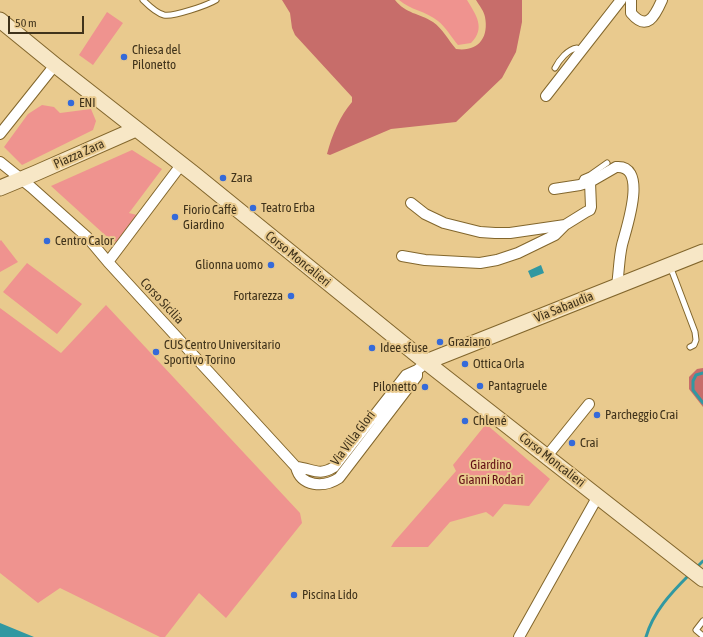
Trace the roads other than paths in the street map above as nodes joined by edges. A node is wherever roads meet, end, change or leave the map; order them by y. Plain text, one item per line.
1 (142, 0) edge
2 (216, 0) edge
3 (621, 0) edge
4 (631, 0) edge
5 (662, 0) edge
6 (0, 20) edge
7 (581, 51) junction
8 (55, 65) junction
9 (555, 68) dead end
10 (546, 96) dead end
11 (136, 129) junction
12 (0, 134) edge
13 (0, 162) edge
14 (607, 163) dead end
15 (181, 165) junction
16 (21, 179) junction
17 (585, 184) junction
18 (0, 188) edge
19 (554, 189) dead end
20 (411, 203) dead end
21 (565, 225) junction
22 (703, 252) edge
23 (402, 256) dead end
24 (108, 262) junction
25 (669, 265) junction
26 (617, 285) junction
27 (690, 347) dead end
28 (421, 366) junction
29 (589, 404) dead end
30 (547, 456) junction
31 (296, 467) joint
32 (598, 496) junction
33 (703, 579) edge
34 (703, 621) edge
35 (703, 636) edge
36 (519, 637) edge

1 - 2 lane
3 - 7 street
4 - 5 street
6 - 8 main road, Corso Moncalieri
7 - 9 lane
7 - 10 street
8 - 11 main road, Corso Moncalieri
8 - 12 street
11 - 15 main road, Corso Moncalieri
11 - 16 main road, Piazza Zara
13 - 16 street, Corso Sicilia
14 - 17 lane
15 - 24 street
15 - 28 main road, Corso Moncalieri
16 - 18 main road, Piazza Zara
16 - 24 street, Corso Sicilia
17 - 19 street
17 - 21 street
17 - 26 street
20 - 21 street
21 - 23 street
22 - 25 main road, Via Sabaudia
24 - 31 street, Corso Sicilia
25 - 26 main road, Via Sabaudia
25 - 27 lane
26 - 28 main road, Via Sabaudia
28 - 30 main road, Corso Moncalieri
28 - 31 street, Via Villa Glori
29 - 30 street
30 - 32 main road, Corso Moncalieri
32 - 33 main road, Corso Moncalieri
32 - 36 street, Corso Moncalieri
34 - 35 lane

